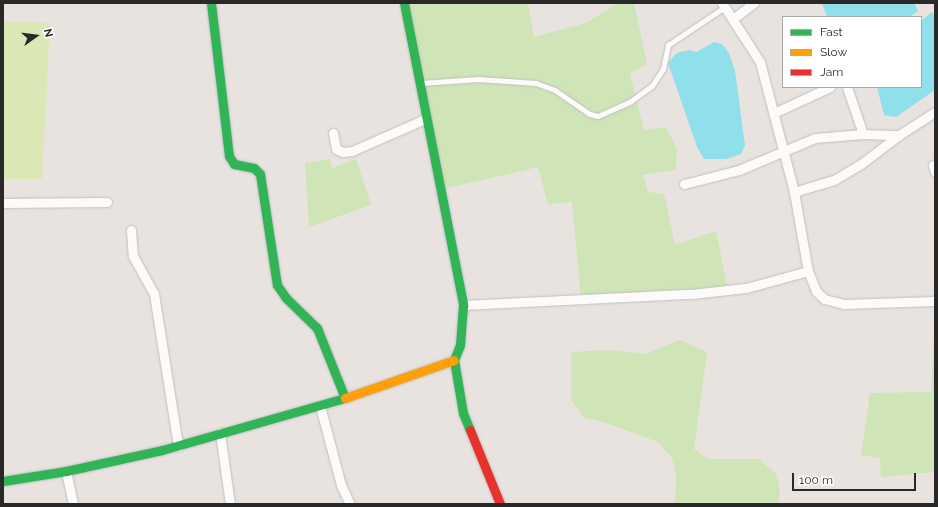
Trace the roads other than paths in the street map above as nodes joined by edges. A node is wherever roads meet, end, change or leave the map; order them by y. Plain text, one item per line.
1 (211, 3) edge
2 (404, 3) edge
3 (754, 3) edge
4 (724, 5) edge
5 (734, 18) junction
6 (419, 84) junction
7 (828, 88) edge
8 (847, 88) edge
9 (935, 112) edge
10 (774, 113) junction
11 (425, 120) junction
12 (333, 133) dead end
13 (862, 134) junction
14 (899, 135) junction
15 (784, 152) junction
16 (684, 184) dead end
17 (794, 192) junction
18 (107, 202) dead end
19 (3, 203) edge
20 (131, 230) dead end
21 (808, 271) junction
22 (935, 301) edge
23 (462, 305) junction
24 (454, 360) junction
25 (345, 398) junction
26 (320, 406) junction
27 (220, 433) junction
28 (178, 446) junction
29 (66, 471) junction
30 (3, 481) edge
31 (73, 504) edge
32 (230, 504) edge
33 (350, 504) edge
34 (500, 504) edge

1 - 25 street
2 - 6 street
3 - 5 street
4 - 5 street
4 - 6 lane
5 - 10 street
6 - 11 street
7 - 10 street
8 - 13 street
9 - 14 street
10 - 15 street
11 - 12 street
11 - 23 street
13 - 14 street
13 - 15 street
14 - 17 street
15 - 16 street
15 - 17 street
17 - 21 street
18 - 19 street
20 - 28 street
21 - 22 street
21 - 23 street
23 - 24 street
24 - 25 street
24 - 34 street
25 - 26 street
26 - 27 street
26 - 33 street
27 - 28 street
27 - 32 street
28 - 29 street
29 - 30 street
29 - 31 street

